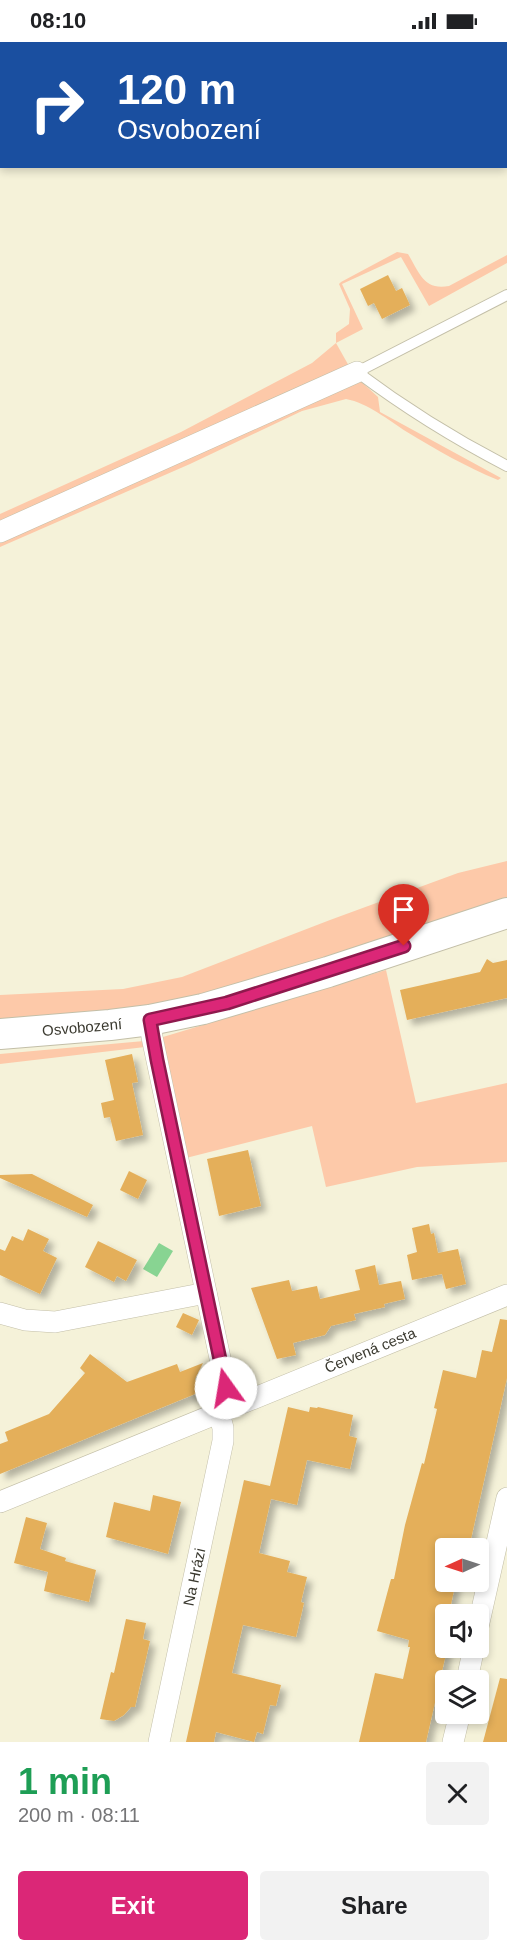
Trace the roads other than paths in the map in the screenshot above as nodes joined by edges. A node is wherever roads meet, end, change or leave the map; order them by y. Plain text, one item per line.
1 (507, 295) edge
2 (357, 372) junction
3 (507, 466) edge
4 (0, 532) edge
5 (507, 913) edge
6 (150, 1020) junction
7 (0, 1034) edge
8 (206, 1293) junction
9 (507, 1294) edge
10 (0, 1313) edge
11 (226, 1409) junction
12 (507, 1497) edge
13 (0, 1502) edge
14 (483, 1604) edge
15 (457, 1724) edge
16 (159, 1742) edge
17 (453, 1742) edge

1 - 2 lane
2 - 3 lane
2 - 4 street
5 - 6 main road, Osvobození
6 - 7 main road, Osvobození
6 - 8 street
8 - 10 street
8 - 11 street
9 - 11 street, Červená cesta
11 - 13 street, Červená cesta
11 - 16 street, Na Hrázi
12 - 14 street
15 - 17 street

